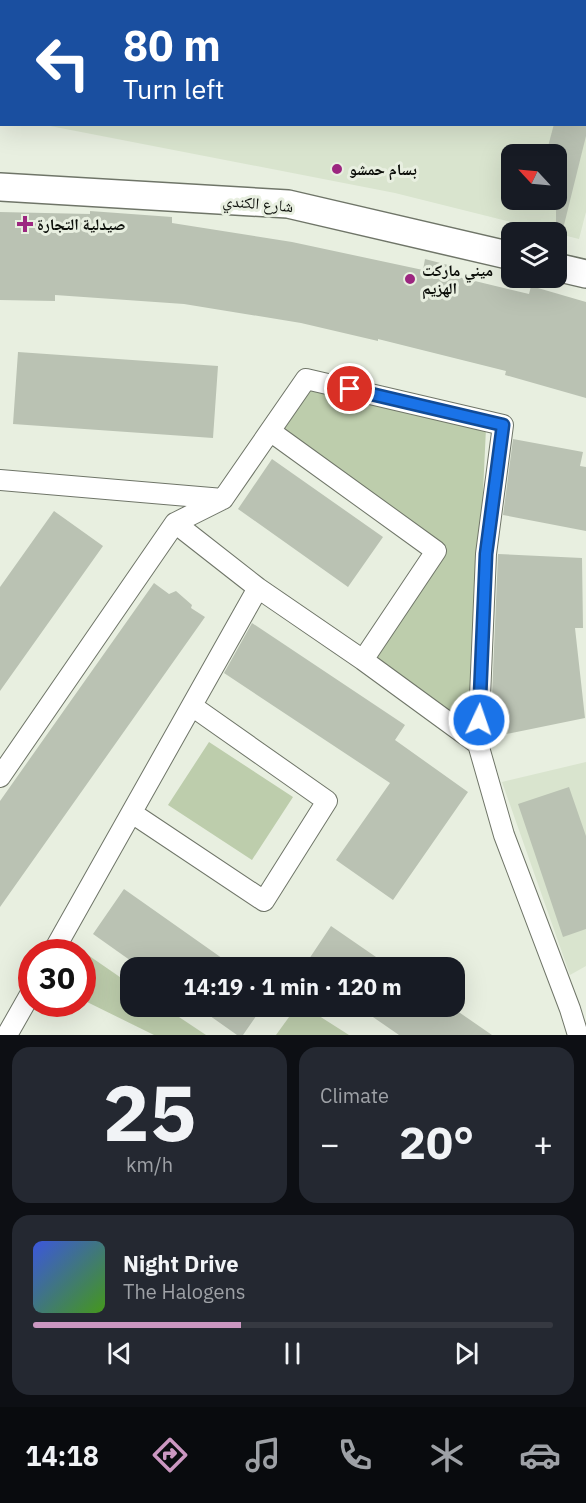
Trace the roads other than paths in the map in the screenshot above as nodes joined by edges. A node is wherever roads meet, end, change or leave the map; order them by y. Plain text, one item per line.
1 (0, 187) edge
2 (501, 253) edge
3 (567, 270) edge
4 (586, 274) edge
5 (270, 431) junction
6 (0, 480) edge
7 (223, 499) junction
8 (175, 523) junction
9 (258, 588) junction
10 (363, 660) junction
11 (192, 706) junction
12 (478, 744) junction
13 (0, 777) edge
14 (132, 813) junction
15 (60, 939) edge
16 (18, 1016) edge
17 (7, 1035) edge
18 (578, 1035) edge

1 - 2 main road, شارع الكندي
3 - 4 main road
5 - 7 street
5 - 10 street
5 - 12 street
6 - 7 street
7 - 8 street
8 - 9 street
8 - 13 street
9 - 10 street
9 - 11 street
10 - 12 street
11 - 14 street
11 - 14 street
12 - 18 street
14 - 15 street
16 - 17 street

